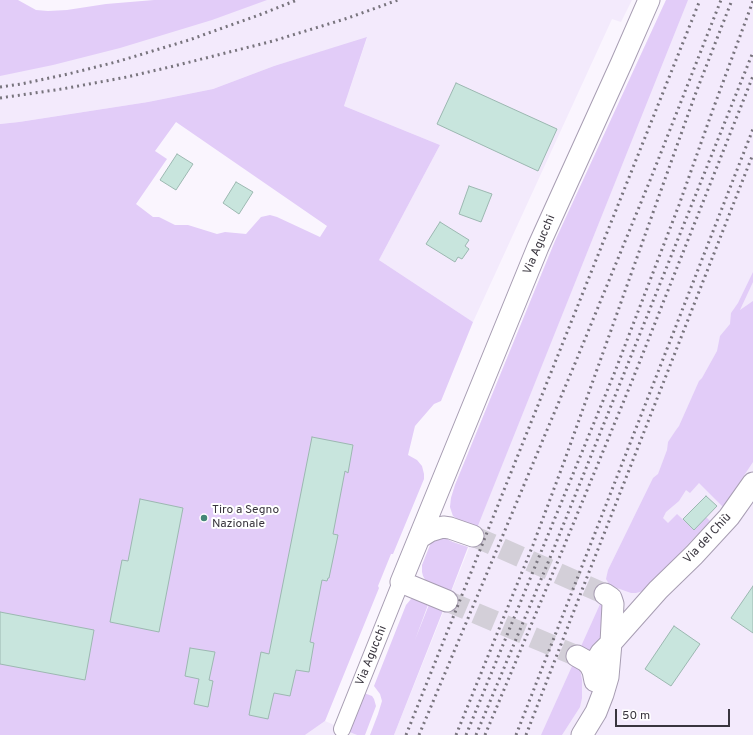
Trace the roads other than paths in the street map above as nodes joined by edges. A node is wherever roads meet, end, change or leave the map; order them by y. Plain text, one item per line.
1 (649, 0) edge
2 (753, 483) edge
3 (438, 492) junction
4 (450, 528) junction
5 (473, 536) tunnel mouth
6 (419, 538) junction
7 (401, 582) junction
8 (658, 590) junction
9 (448, 601) tunnel mouth
10 (611, 643) junction
11 (577, 656) tunnel mouth
12 (593, 671) junction
13 (596, 712) junction
14 (342, 729) dead end
15 (582, 735) edge

1 - 3 street, Via Agucchi
2 - 8 street, Via del Chiù
3 - 4 street, Via Agucchi
3 - 6 street, Via Agucchi
4 - 5 street
4 - 6 street
6 - 7 street, Via Agucchi
7 - 9 street
7 - 14 street, Via Agucchi
8 - 10 street, Via del Chiù
8 - 10 street, Via del Chiù
10 - 12 street
10 - 13 street
11 - 12 street
12 - 13 street
13 - 15 street

